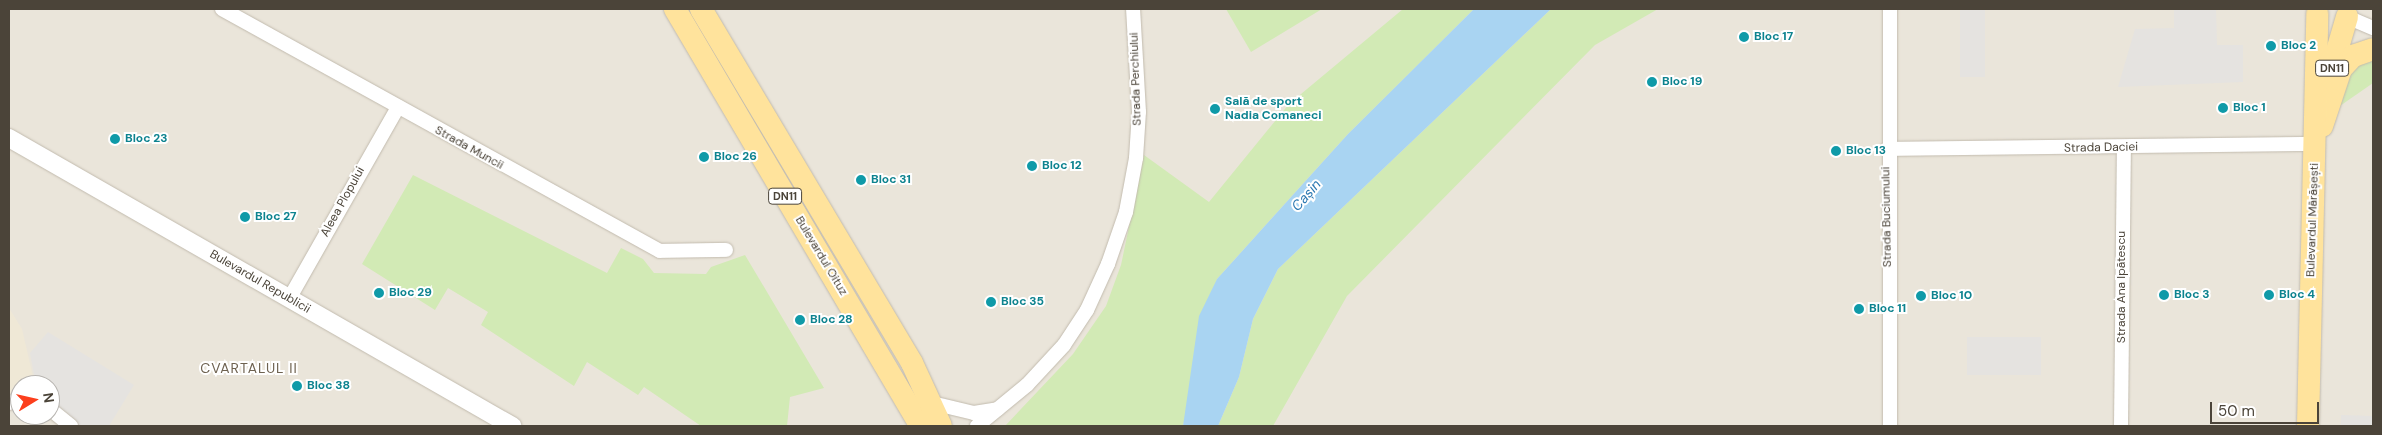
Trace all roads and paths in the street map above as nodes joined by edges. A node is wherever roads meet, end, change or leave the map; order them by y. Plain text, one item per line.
1 (222, 9) edge
2 (675, 9) edge
3 (701, 9) edge
4 (1132, 9) edge
5 (1890, 9) edge
6 (2315, 11) edge
7 (2351, 13) edge
8 (2373, 28) edge
9 (2373, 49) edge
10 (398, 107) junction
11 (2316, 119) junction
12 (768, 121) junction
13 (748, 132) junction
14 (9, 138) edge
15 (2316, 144) junction
16 (2124, 148) junction
17 (1887, 149) junction
18 (726, 250) dead end
19 (289, 298) junction
20 (917, 372) junction
21 (896, 382) junction
22 (932, 404) junction
23 (1001, 408) junction
24 (60, 417) edge
25 (71, 426) edge
26 (512, 426) edge
27 (921, 426) edge
28 (941, 426) edge
29 (976, 426) edge
30 (990, 426) edge
31 (1890, 426) edge
32 (2121, 426) edge
33 (2308, 426) edge

1 - 10 street, Strada Muncii
2 - 13 main road, Bulevardul Oituz / DN11
3 - 12 main road, Bulevardul Oituz / DN11
4 - 23 street, Strada Perchiului
5 - 17 street, Strada Buciumului
6 - 7 main road, DN11
6 - 11 main road, Bulevardul Mărășești / DN11
7 - 8 street
7 - 11 main road, DN11
9 - 15 main road
10 - 18 street, Strada Muncii
10 - 19 street, Aleea Plopului
11 - 15 main road, Bulevardul Mărășești / DN11
12 - 13 street
12 - 20 main road, Bulevardul Oituz / DN11
13 - 21 main road, Bulevardul Oituz / DN11
14 - 19 street, Bulevardul Republicii
15 - 16 street, Strada Daciei
15 - 33 main road, Bulevardul Mărășești / DN11
16 - 17 street, Strada Daciei
16 - 32 street, Strada Ana Ipătescu
17 - 31 street, Strada Buciumului
19 - 26 street, Bulevardul Republicii
20 - 21 main road
20 - 22 main road, Bulevardul Oituz / DN11
21 - 27 main road, Bulevardul Oituz / DN11
22 - 23 street
22 - 28 main road, Bulevardul Oituz / DN11
23 - 29 street, Strada Perchiului
23 - 30 street, Strada Perchiului
24 - 25 street

